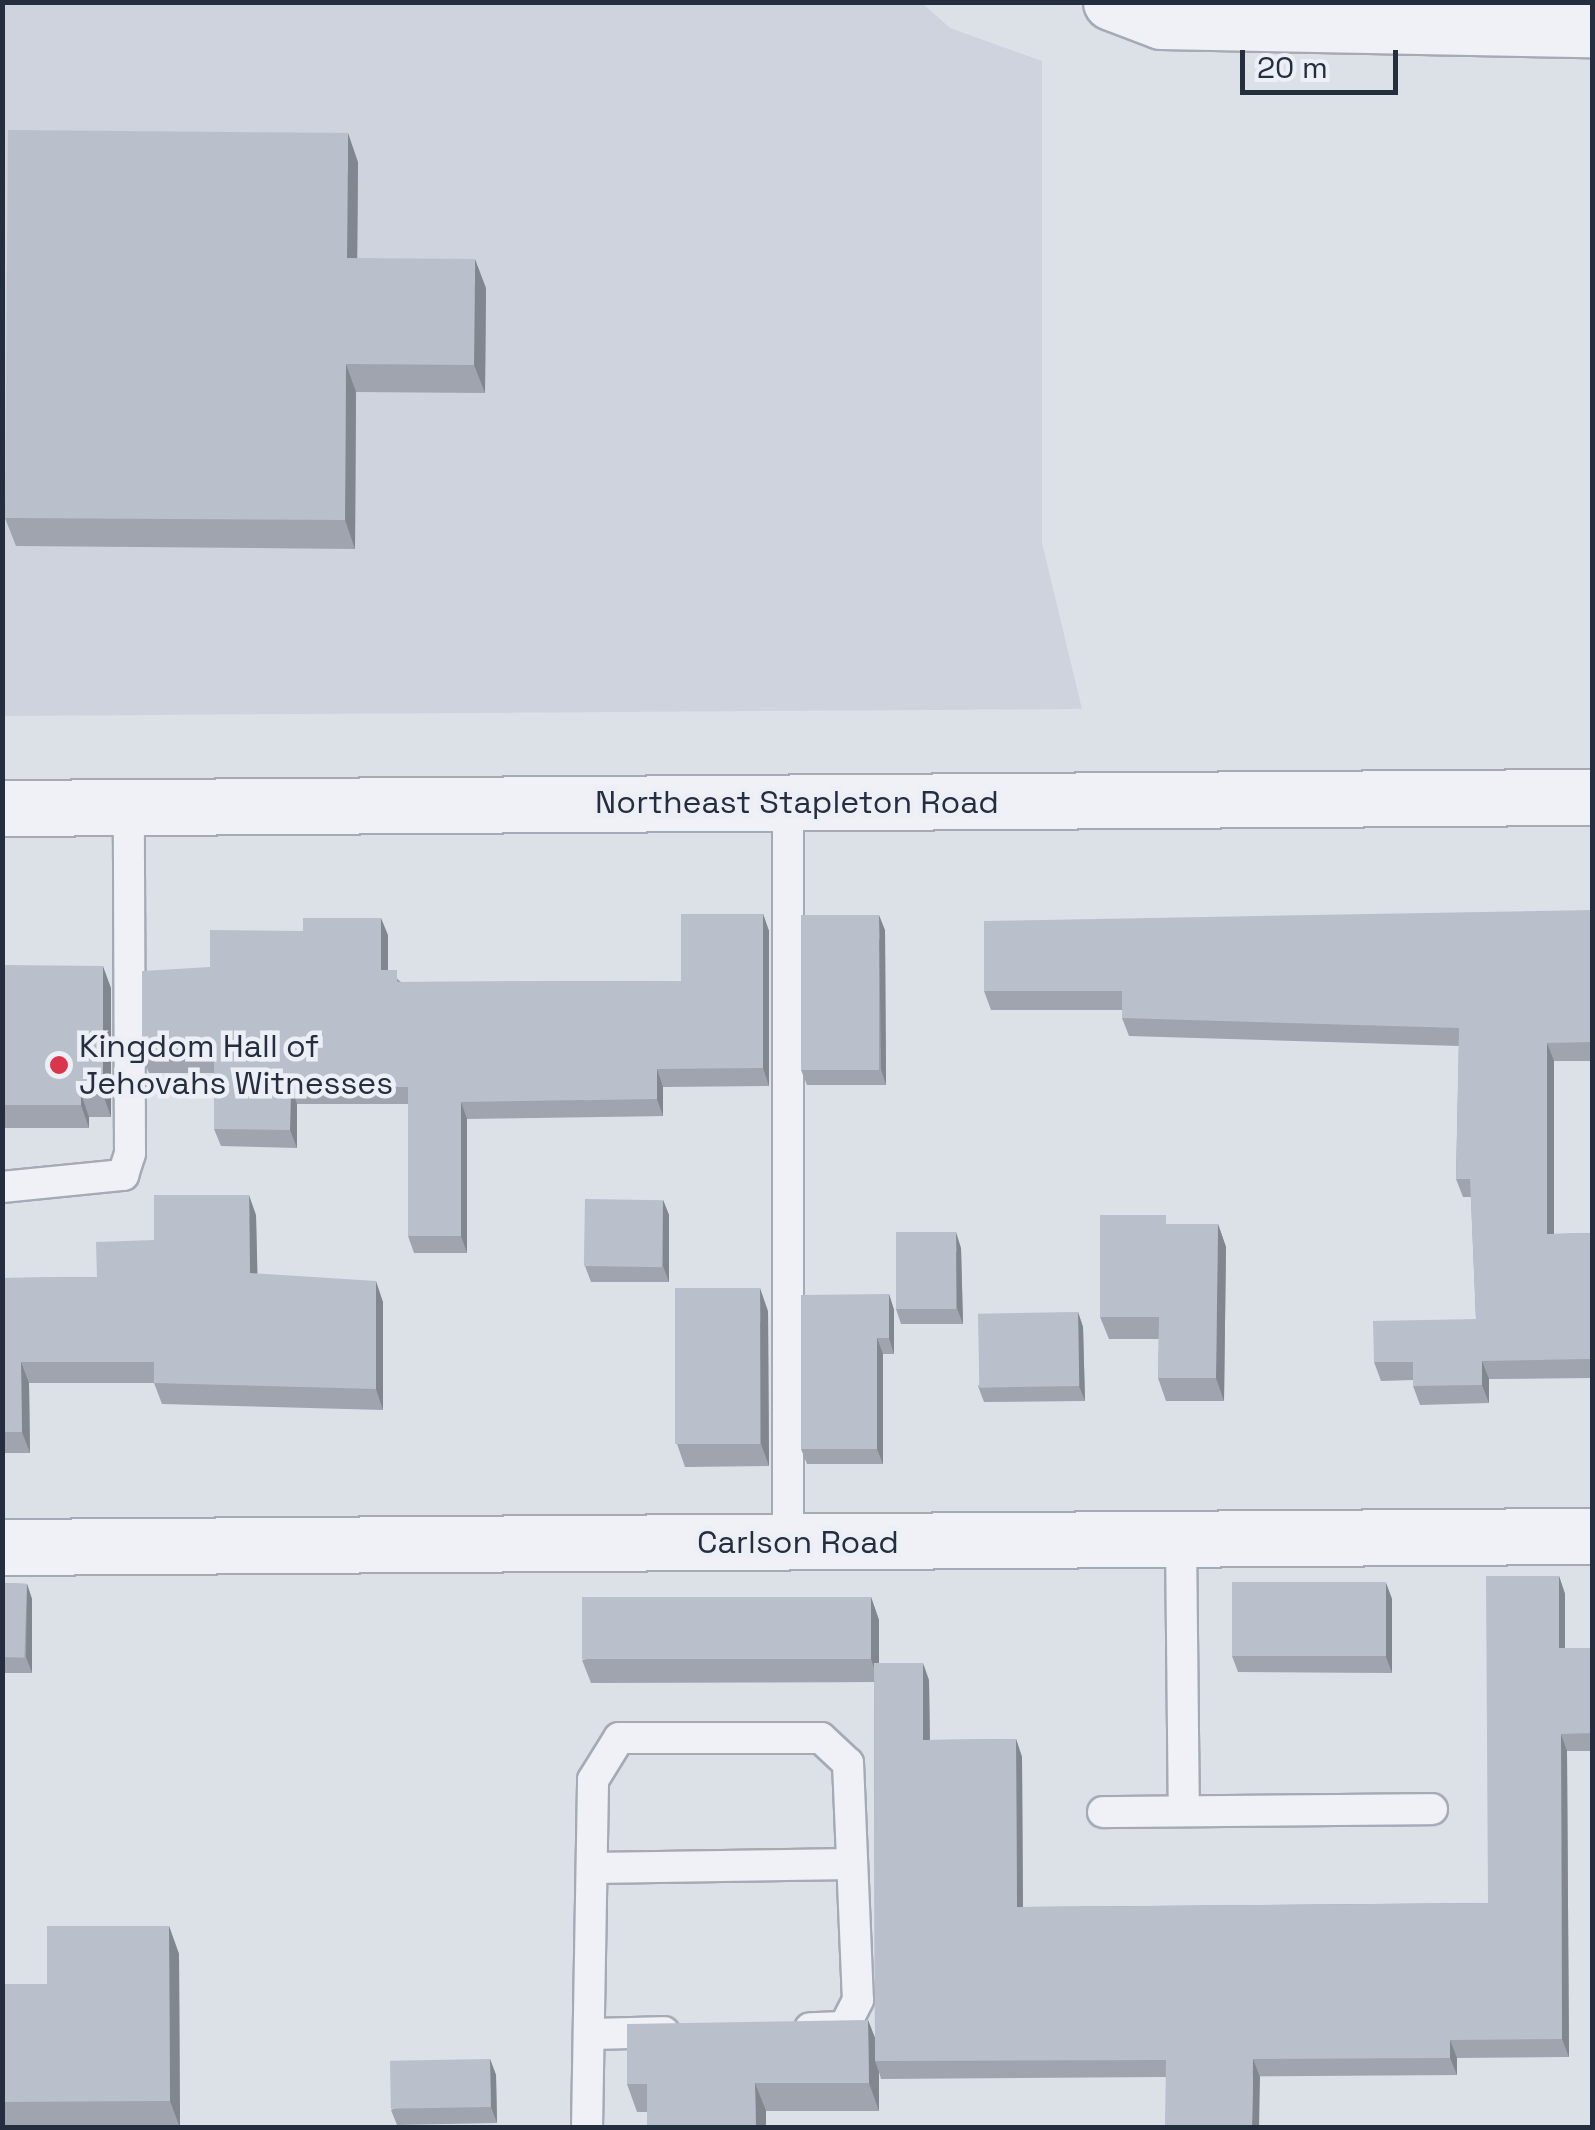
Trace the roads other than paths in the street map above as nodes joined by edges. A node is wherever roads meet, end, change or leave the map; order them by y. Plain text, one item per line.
1 (1111, 2) edge
2 (1592, 29) edge
3 (1592, 797) edge
4 (788, 802) junction
5 (129, 807) junction
6 (2, 808) edge
7 (2, 1187) edge
8 (1592, 1536) edge
9 (1181, 1539) junction
10 (788, 1542) junction
11 (2, 1546) edge
12 (1432, 1809) dead end
13 (1184, 1811) junction
14 (1102, 1812) dead end
15 (852, 1864) junction
16 (592, 1868) junction
17 (785, 2029) edge
18 (706, 2031) edge
19 (589, 2034) junction
20 (587, 2128) edge

1 - 2 street
3 - 4 street, Northeast Stapleton Road
4 - 5 street, Northeast Stapleton Road
4 - 10 lane
5 - 6 street, Northeast Stapleton Road
5 - 7 lane
8 - 9 street, Carlson Road
9 - 10 street, Carlson Road
9 - 13 lane
10 - 11 street, Carlson Road
12 - 13 lane
13 - 14 lane
15 - 16 lane
15 - 16 lane
15 - 17 lane
16 - 19 lane
18 - 19 lane
19 - 20 lane

